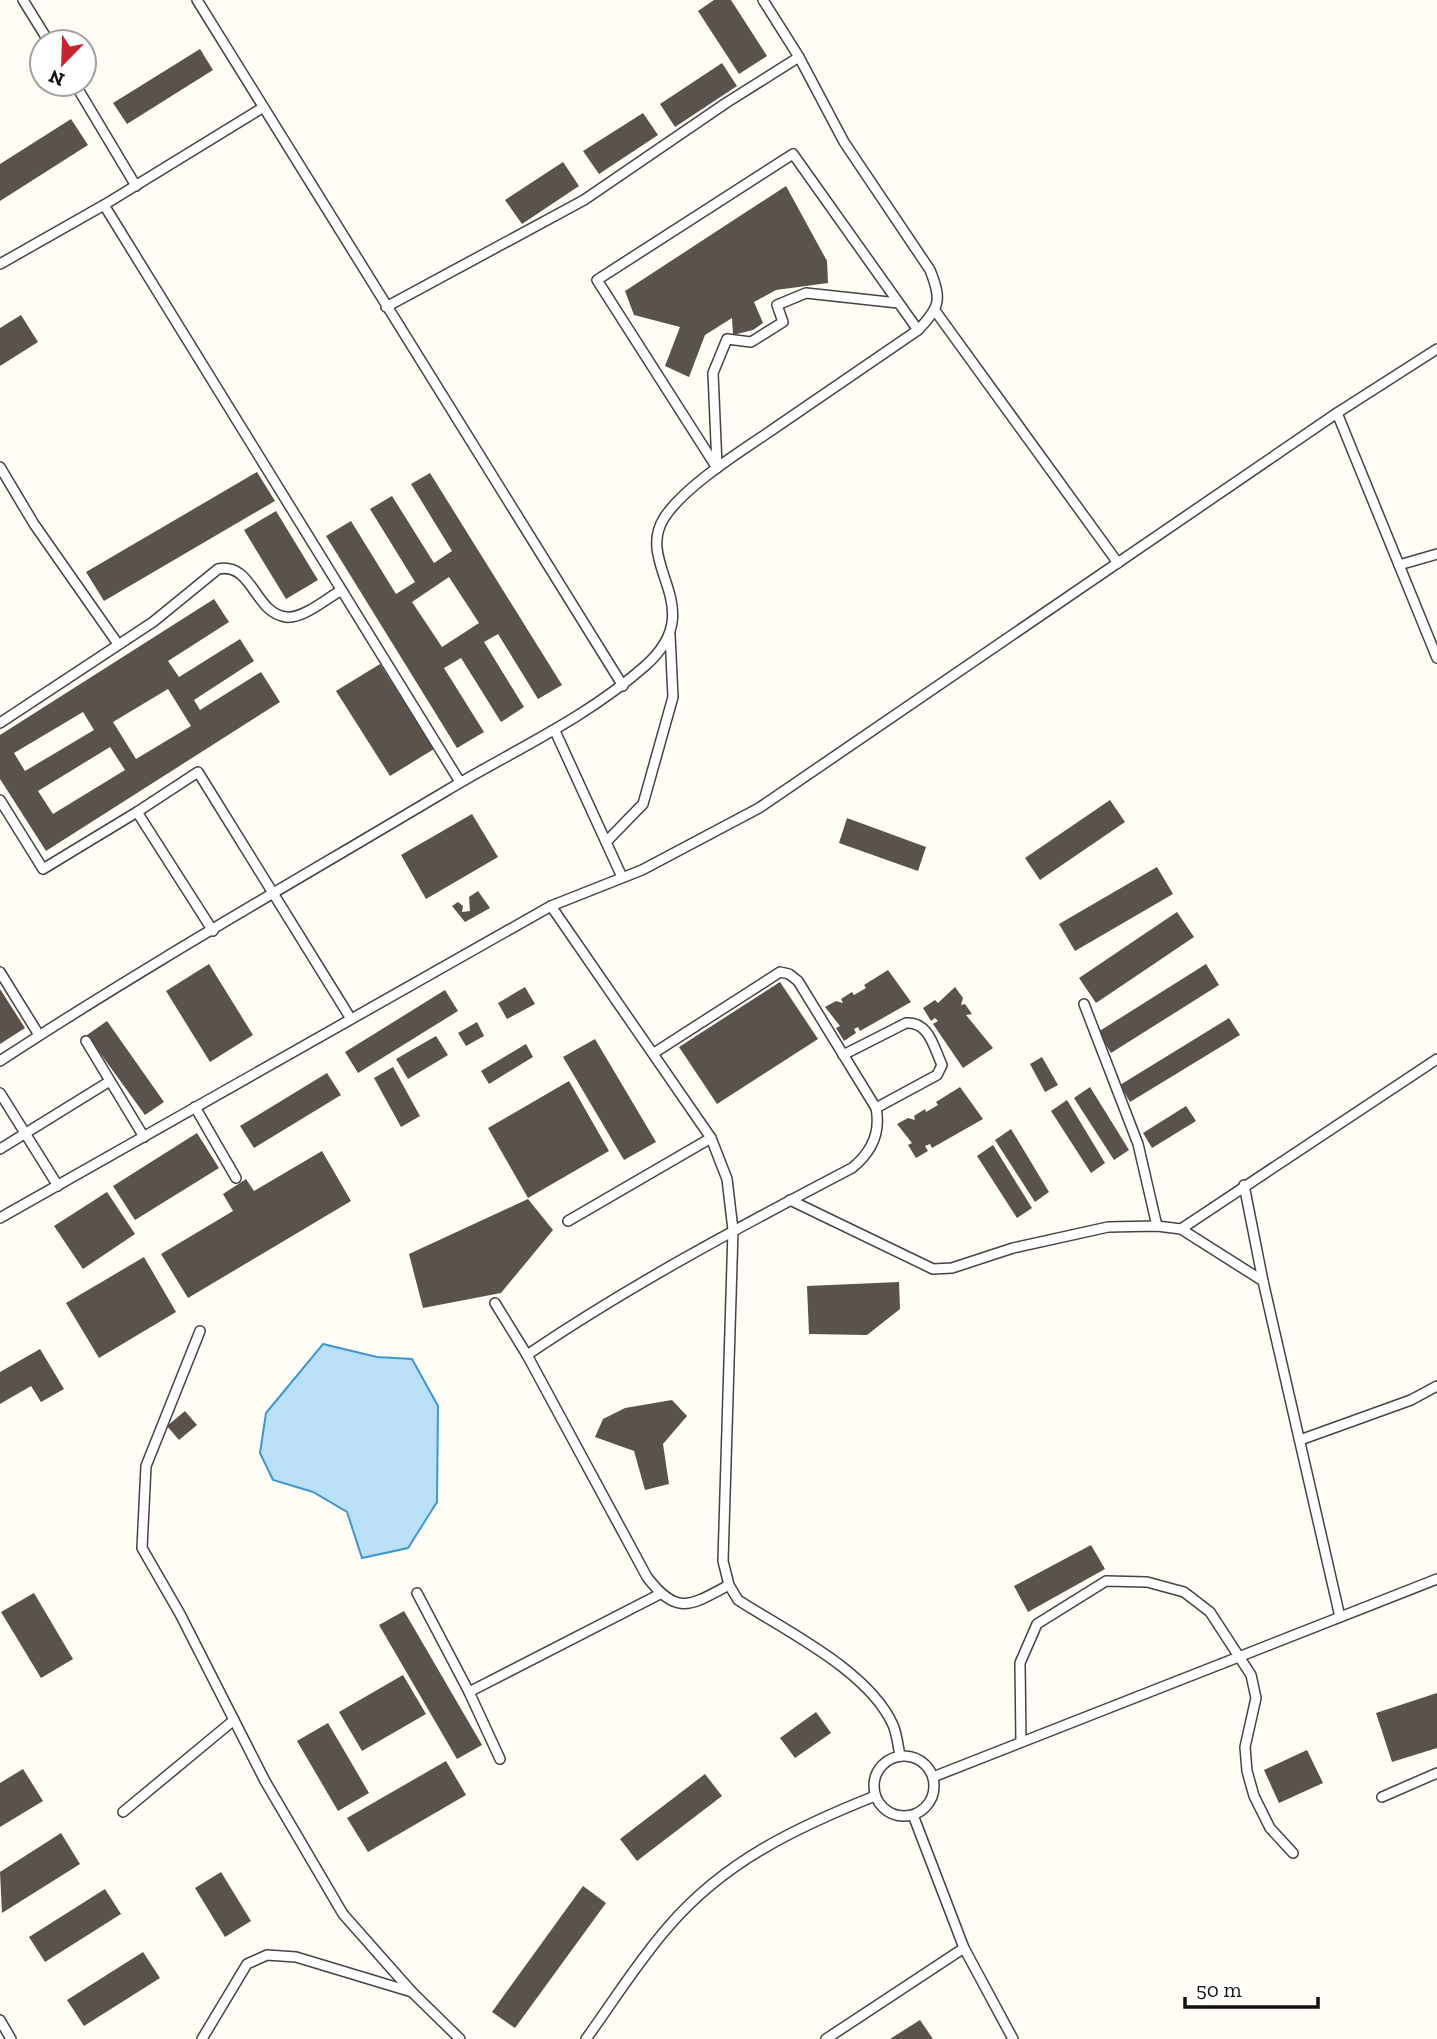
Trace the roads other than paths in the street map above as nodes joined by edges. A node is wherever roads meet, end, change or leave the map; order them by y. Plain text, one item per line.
1 (23, 0) edge
2 (197, 0) edge
3 (763, 0) edge
4 (40, 28) edge
5 (799, 57) junction
6 (83, 98) edge
7 (262, 108) junction
8 (136, 186) junction
9 (104, 205) junction
10 (0, 264) edge
11 (898, 303) junction
12 (386, 307) junction
13 (936, 312) junction
14 (918, 330) junction
15 (1437, 349) edge
16 (1337, 413) junction
17 (0, 467) edge
18 (717, 468) junction
19 (1437, 554) edge
20 (1118, 563) junction
21 (1399, 565) junction
22 (340, 591) junction
23 (670, 635) junction
24 (118, 644) junction
25 (1437, 658) edge
26 (623, 686) junction
27 (0, 723) edge
28 (555, 731) junction
29 (460, 782) junction
30 (0, 800) edge
31 (137, 812) junction
32 (606, 842) junction
33 (622, 877) junction
34 (275, 893) junction
35 (551, 906) junction
36 (213, 931) junction
37 (0, 972) edge
38 (1084, 1004) dead end
39 (351, 1019) junction
40 (39, 1035) junction
41 (86, 1041) dead end
42 (654, 1054) junction
43 (843, 1055) junction
44 (1437, 1059) edge
45 (0, 1061) edge
46 (110, 1081) junction
47 (0, 1093) edge
48 (195, 1107) junction
49 (876, 1108) junction
50 (25, 1134) junction
51 (144, 1137) junction
52 (711, 1138) junction
53 (0, 1149) edge
54 (236, 1178) dead end
55 (58, 1185) junction
56 (1244, 1185) junction
57 (790, 1200) junction
58 (0, 1218) edge
59 (568, 1221) dead end
60 (1157, 1226) junction
61 (1181, 1229) junction
62 (733, 1230) junction
63 (1263, 1281) junction
64 (495, 1303) dead end
65 (200, 1331) dead end
66 (527, 1355) junction
67 (1437, 1387) edge
68 (1300, 1440) junction
69 (1437, 1579) edge
70 (729, 1586) junction
71 (418, 1593) dead end
72 (660, 1594) junction
73 (1340, 1617) junction
74 (1238, 1657) junction
75 (469, 1692) junction
76 (234, 1720) junction
77 (1021, 1742) junction
78 (900, 1756) junction
79 (500, 1759) dead end
80 (1437, 1773) edge
81 (933, 1777) junction
82 (875, 1796) junction
83 (1382, 1797) dead end
84 (123, 1812) dead end
85 (913, 1815) junction
86 (1293, 1853) dead end
87 (964, 1948) junction
88 (412, 1992) junction
89 (0, 2020) edge
90 (11, 2039) edge
91 (202, 2039) edge
92 (460, 2039) edge
93 (586, 2039) edge
94 (826, 2039) edge
95 (1013, 2039) edge

1 - 4 lane
2 - 7 lane
3 - 5 lane
5 - 12 lane
5 - 13 lane
6 - 8 lane
7 - 8 lane
7 - 12 lane
8 - 9 lane
9 - 10 lane
9 - 22 lane
11 - 14 lane
11 - 18 lane
11 - 18 lane
12 - 26 lane
13 - 14 lane
13 - 20 lane
14 - 18 lane
15 - 16 lane
16 - 20 lane
16 - 21 lane
17 - 24 lane
18 - 23 lane
19 - 21 lane
20 - 33 lane
21 - 25 lane
22 - 24 lane
22 - 29 lane
23 - 26 lane
23 - 32 lane
24 - 27 lane
26 - 28 lane
28 - 29 lane
28 - 32 lane
29 - 34 lane
30 - 31 lane
31 - 34 lane
31 - 36 lane
32 - 33 lane
33 - 35 lane
34 - 36 lane
34 - 39 lane
35 - 39 lane
35 - 42 lane
36 - 40 lane
37 - 40 lane
38 - 60 lane
39 - 48 lane
40 - 45 lane
41 - 46 lane
42 - 43 lane
42 - 52 lane
43 - 49 lane
43 - 49 lane
44 - 56 lane
46 - 50 lane
46 - 51 lane
47 - 50 lane
48 - 51 lane
48 - 54 lane
49 - 57 lane
50 - 53 lane
50 - 55 lane
51 - 55 lane
52 - 59 lane
52 - 62 lane
55 - 58 lane
56 - 61 lane
56 - 63 lane
57 - 60 lane
57 - 62 lane
60 - 61 lane
61 - 63 lane
62 - 66 lane
62 - 70 lane
63 - 68 lane
64 - 66 lane
65 - 76 lane
66 - 72 lane
67 - 68 lane
68 - 73 lane
69 - 73 lane
70 - 72 lane
70 - 78 lane
71 - 75 lane
72 - 75 lane
73 - 74 lane
74 - 77 lane
74 - 77 lane
74 - 86 lane
75 - 79 lane
76 - 84 lane
76 - 88 lane
77 - 81 lane
78 - 81 lane
78 - 82 lane
80 - 83 lane
81 - 85 lane
82 - 85 lane
82 - 93 lane
85 - 87 lane
87 - 94 lane
87 - 95 lane
88 - 91 lane
88 - 92 lane
89 - 90 lane

